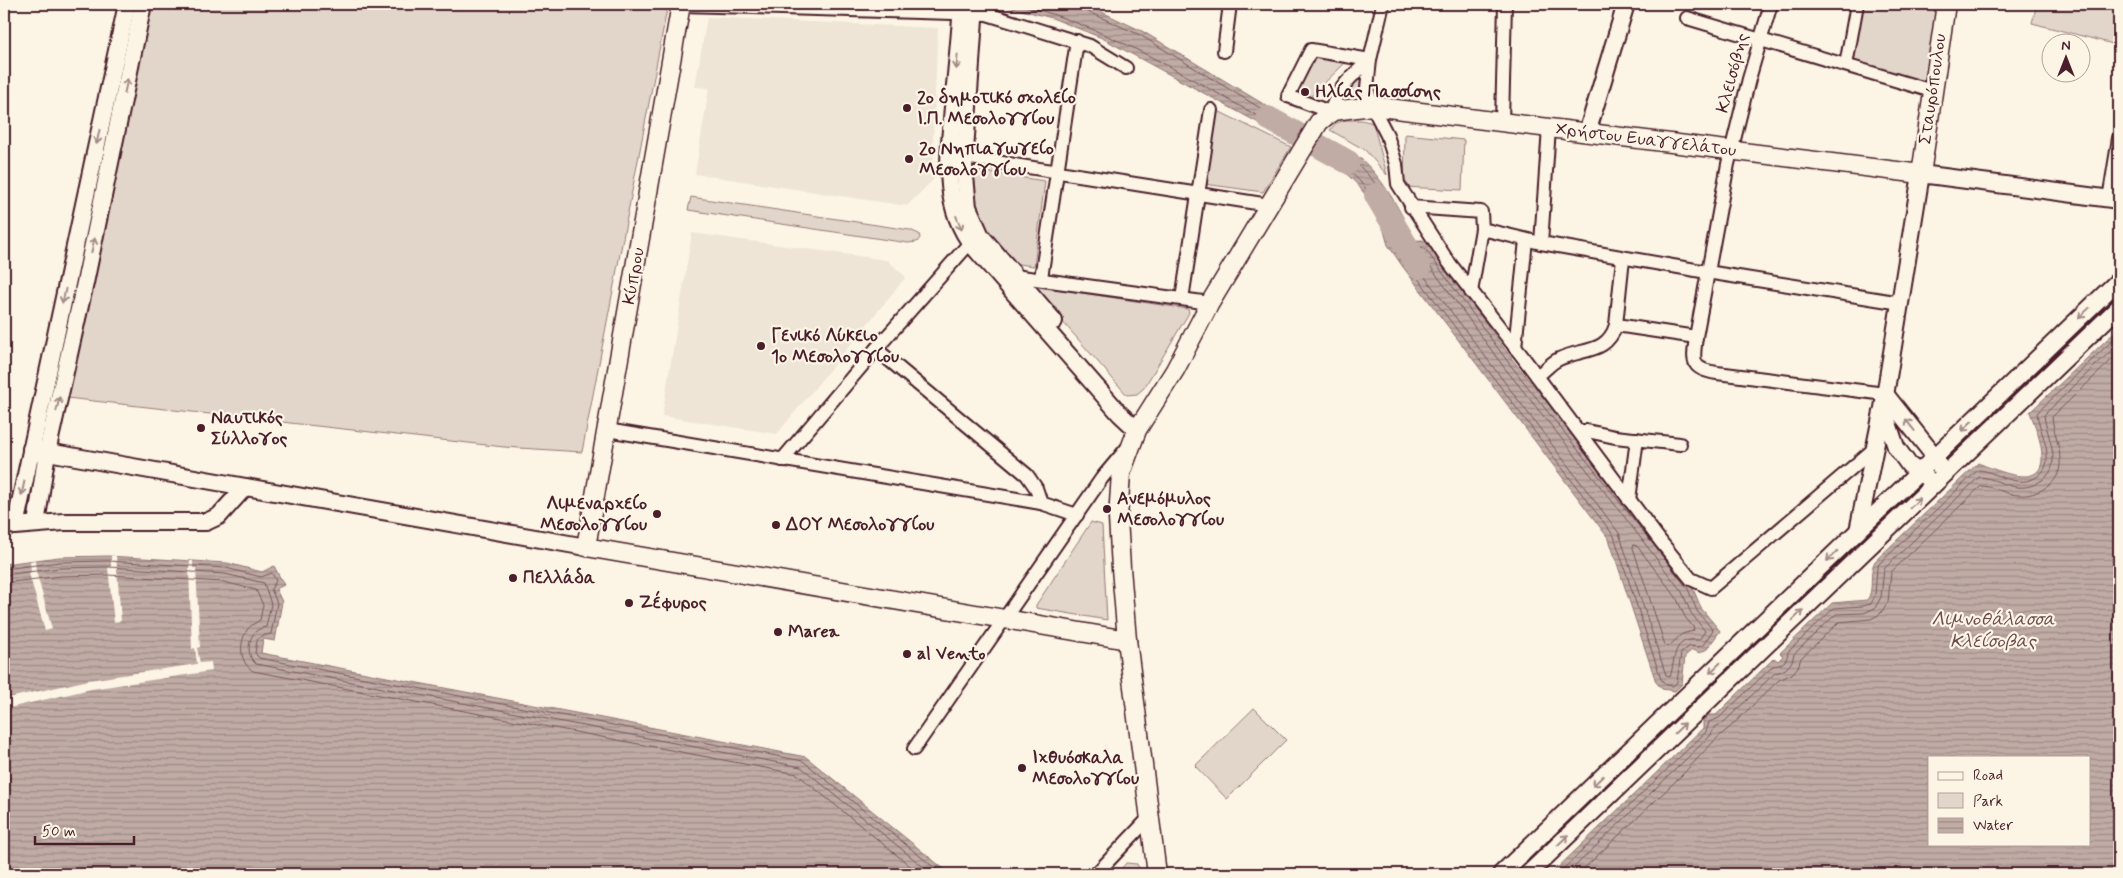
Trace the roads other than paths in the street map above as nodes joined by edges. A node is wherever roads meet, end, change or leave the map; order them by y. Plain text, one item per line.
1 (127, 4) edge
2 (143, 4) edge
3 (681, 4) edge
4 (1230, 4) edge
5 (1383, 4) edge
6 (1505, 4) edge
7 (1626, 4) edge
8 (1771, 4) edge
9 (1857, 4) edge
10 (1946, 4) edge
11 (968, 9) edge
12 (1687, 18) dead end
13 (1760, 40) junction
14 (1077, 41) junction
15 (1224, 51) dead end
16 (1370, 60) junction
17 (1846, 65) junction
18 (1126, 68) dead end
19 (1932, 91) junction
20 (1372, 106) junction
21 (1211, 110) dead end
22 (1325, 117) junction
23 (1502, 122) junction
24 (1548, 128) junction
25 (1587, 133) junction
26 (2119, 138) edge
27 (1731, 151) junction
28 (964, 156) junction
29 (1058, 171) junction
30 (1920, 174) junction
31 (1197, 193) junction
32 (2114, 200) edge
33 (1269, 205) junction
34 (1411, 206) junction
35 (1482, 228) junction
36 (974, 238) junction
37 (1526, 240) junction
38 (1541, 243) junction
39 (1623, 258) junction
40 (1707, 272) junction
41 (1014, 276) junction
42 (1042, 278) junction
43 (2119, 280) edge
44 (1470, 292) junction
45 (1182, 299) junction
46 (1210, 303) junction
47 (1901, 303) junction
48 (2119, 307) edge
49 (1616, 325) junction
50 (1696, 337) junction
51 (1515, 348) junction
52 (876, 349) junction
53 (1537, 376) junction
54 (1884, 401) junction
55 (607, 430) junction
56 (1137, 431) junction
57 (1579, 431) junction
58 (1637, 439) junction
59 (1680, 444) dead end
60 (1874, 449) junction
61 (39, 451) junction
62 (1935, 457) junction
63 (782, 460) junction
64 (1918, 474) junction
65 (1939, 479) junction
66 (245, 487) junction
67 (1629, 500) junction
68 (1041, 503) junction
69 (1077, 515) junction
70 (36, 524) junction
71 (1858, 531) junction
72 (586, 547) junction
73 (1004, 620) junction
74 (1128, 640) junction
75 (914, 749) dead end
76 (1149, 818) junction
77 (1096, 874) edge
78 (1157, 874) edge
79 (1501, 874) edge
80 (1528, 874) edge

1 -> 61 street
61 -> 2 street
3 - 11 street
3 - 55 main road, Κύπρου
4 - 15 street
5 - 16 street
6 - 23 street
7 - 25 street
8 - 13 street, Κλεισόβης
9 - 17 street
10 - 19 main road, Σταυρόπουλου
11 - 14 street
11 - 28 street
11 -> 36 street
12 - 13 street
13 - 17 street
13 - 27 street, Κλεισόβης
14 - 18 street
14 - 29 street
16 - 20 street
16 - 22 street
16 - 22 street
17 - 19 street
19 - 30 main road, Σταυρόπουλου
20 - 22 main road, Χρήστου Ευαγγελάτου
20 - 23 main road, Χρήστου Ευαγγελάτου
20 - 34 street
21 - 31 street
22 - 33 main road
23 - 24 main road, Χρήστου Ευαγγελάτου
24 - 25 main road, Χρήστου Ευαγγελάτου
24 - 38 street
25 - 27 main road, Χρήστου Ευαγγελάτου
26 - 32 street
27 - 30 main road, Χρήστου Ευαγγελάτου
27 - 40 street, Κλεισόβης
28 - 29 street
28 - 36 street
29 - 31 street
29 - 42 street
30 - 32 street
30 - 47 street
31 - 33 street
31 - 45 street
33 - 46 main road
34 - 35 street
34 - 44 street
35 - 37 street
35 - 44 street
36 - 41 street
36 - 52 street
36 - 56 street
37 - 38 street
37 - 51 street
38 - 39 street
39 - 40 street
39 - 49 street
40 - 47 street
40 - 50 street, Κλεισόβης
41 - 42 street
41 - 56 street
42 - 45 street
43 -> 62 street
44 - 51 street
45 - 46 street
46 - 56 main road
47 - 54 street
48 - 65 street
49 - 50 street
49 - 53 street
50 - 54 street, Κλεισόβης
51 - 53 street
52 - 63 street
52 - 68 street
53 - 57 street
54 - 60 street
62 -> 54 street
54 - 64 street
55 - 63 street
55 - 72 main road, Κύπρου
56 - 69 street
56 - 74 main road
57 - 58 street
57 - 67 street
58 - 59 street
58 - 67 street
60 - 67 street
60 - 71 street
61 - 66 street
61 - 70 street
61 -> 70 street
62 - 64 street
62 - 65 street
63 - 68 street
64 - 65 street
64 - 71 street
80 -> 65 street
66 - 70 street
66 - 72 street
68 - 69 street
69 - 73 street
71 -> 79 street
72 - 73 main road
73 - 74 main road
73 - 75 street
74 - 76 main road
76 - 77 street
76 - 78 main road

